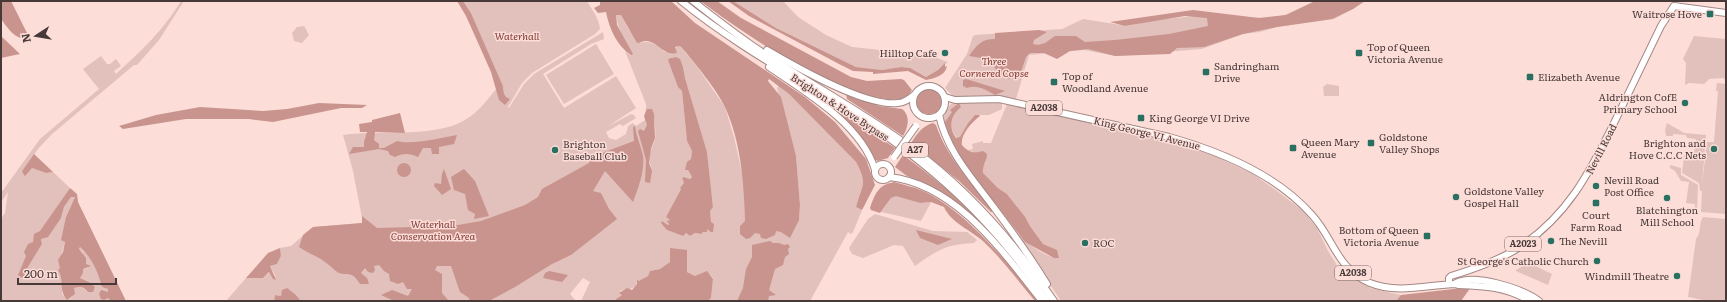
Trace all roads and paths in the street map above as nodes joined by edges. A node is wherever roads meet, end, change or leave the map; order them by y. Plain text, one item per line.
1 (681, 1) edge
2 (693, 1) edge
3 (1726, 13) edge
4 (742, 38) junction
5 (747, 50) junction
6 (914, 95) junction
7 (945, 97) junction
8 (955, 100) junction
9 (945, 106) junction
10 (917, 114) junction
11 (939, 115) junction
12 (926, 118) junction
13 (916, 126) junction
14 (887, 166) junction
15 (875, 170) junction
16 (889, 177) junction
17 (1452, 284) junction
18 (1513, 290) junction
19 (1042, 301) edge
20 (1047, 301) edge
21 (1056, 301) edge
22 (1530, 301) edge
23 (1539, 301) edge

1 - 5 main road, Brighton & Hove Bypass / A27
2 - 4 main road, Brighton & Hove Bypass / A27
3 - 17 main road, Nevill Road / A2023
4 - 6 main road, A27
4 - 21 main road, Brighton & Hove Bypass / A27
5 - 15 main road, A27
5 - 20 main road, Brighton & Hove Bypass / A27
6 - 7 main road
6 - 10 main road
7 - 8 main road, King George VI Avenue / A2038
7 - 9 main road
8 - 9 main road, King George VI Avenue / A2038
8 - 17 main road, King George VI Avenue / A2038
9 - 11 main road
10 - 12 main road
10 - 13 main road
11 - 12 main road
11 - 21 main road, A27
12 - 13 main road
13 - 14 main road, bridge
14 - 15 main road
14 - 16 main road
15 - 16 main road
16 - 19 main road
17 - 18 main road, King George VI Avenue / A2038
18 - 22 main road, King George VI Avenue / A2038
18 - 23 main road, King George VI Avenue / A2038

